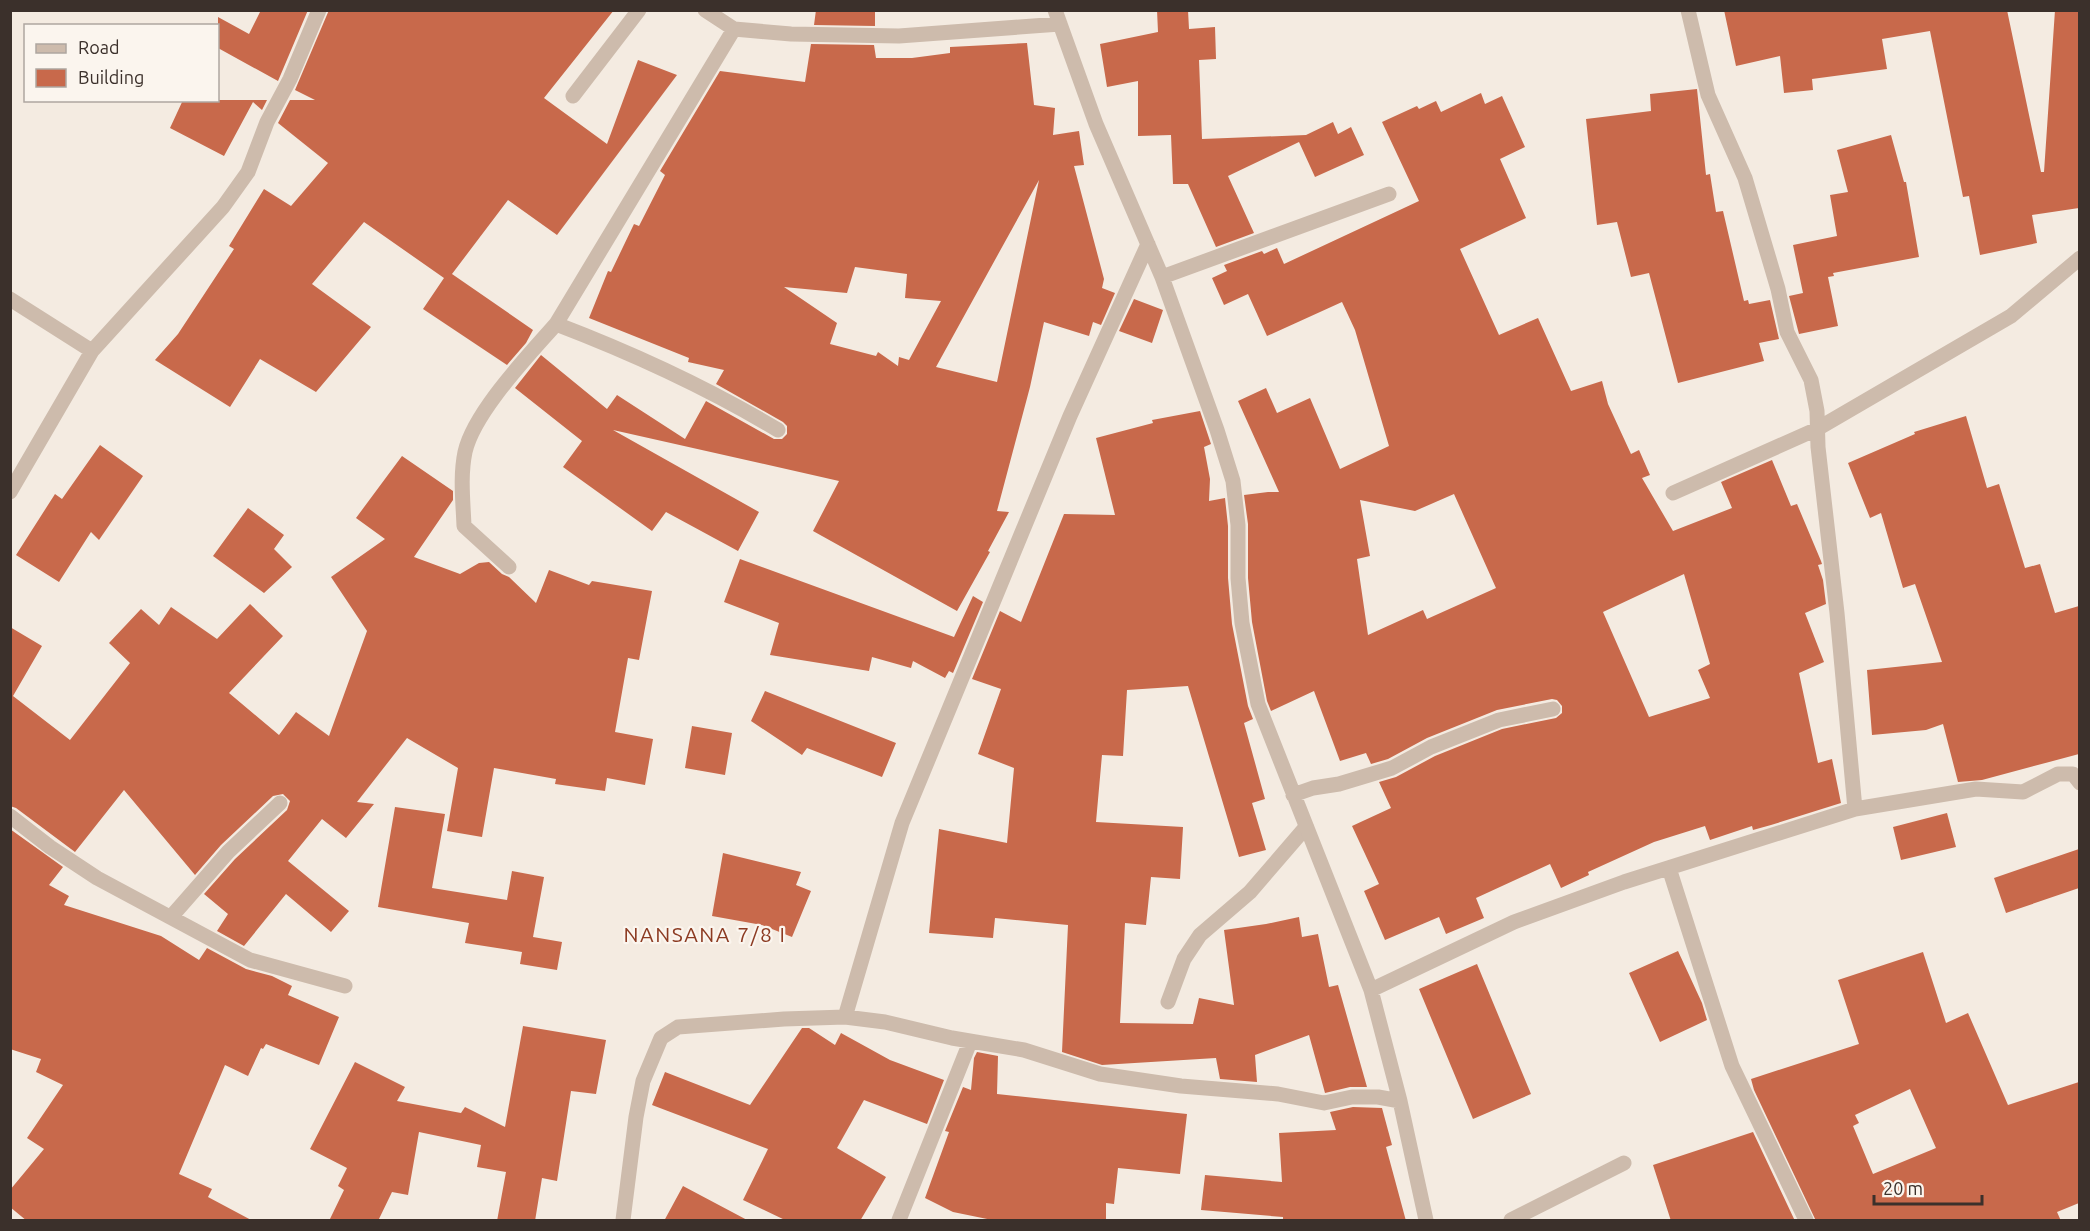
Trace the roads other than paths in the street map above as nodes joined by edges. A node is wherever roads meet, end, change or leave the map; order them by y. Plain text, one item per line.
1 (319, 10) edge
2 (639, 10) edge
3 (705, 10) edge
4 (1688, 10) edge
5 (1057, 17) edge
6 (734, 29) junction
7 (573, 96) dead end
8 (1389, 194) dead end
9 (1148, 244) junction
10 (2079, 258) edge
11 (1162, 277) junction
12 (10, 299) edge
13 (556, 324) junction
14 (92, 351) junction
15 (1817, 429) junction
16 (778, 430) dead end
17 (10, 492) edge
18 (1673, 493) dead end
19 (509, 567) dead end
20 (1553, 709) dead end
21 (2079, 783) edge
22 (1293, 795) junction
23 (280, 803) dead end
24 (1855, 809) junction
25 (10, 816) edge
26 (1306, 827) junction
27 (1669, 868) junction
28 (171, 917) junction
29 (345, 986) dead end
30 (1371, 990) junction
31 (1168, 1002) dead end
32 (845, 1017) junction
33 (970, 1041) junction
34 (1400, 1101) junction
35 (1624, 1163) dead end
36 (623, 1221) edge
37 (899, 1221) edge
38 (1426, 1221) edge
39 (1511, 1221) edge
40 (1806, 1221) edge

1 - 14 street
2 - 7 street
3 - 6 street
4 - 15 street
5 - 6 street
5 - 9 street
6 - 13 street
8 - 11 street
9 - 11 street
9 - 32 street
10 - 15 street
11 - 22 street
12 - 14 street
13 - 16 street
13 - 19 street
14 - 17 street
15 - 18 street
15 - 24 street
20 - 22 street
21 - 24 street
22 - 26 street
23 - 28 street
24 - 27 street
25 - 28 street
26 - 30 street
26 - 31 street
27 - 30 street
27 - 40 street
28 - 29 street
30 - 34 street
32 - 33 street
32 - 36 street
33 - 34 street
33 - 37 street
34 - 38 street
35 - 39 street

